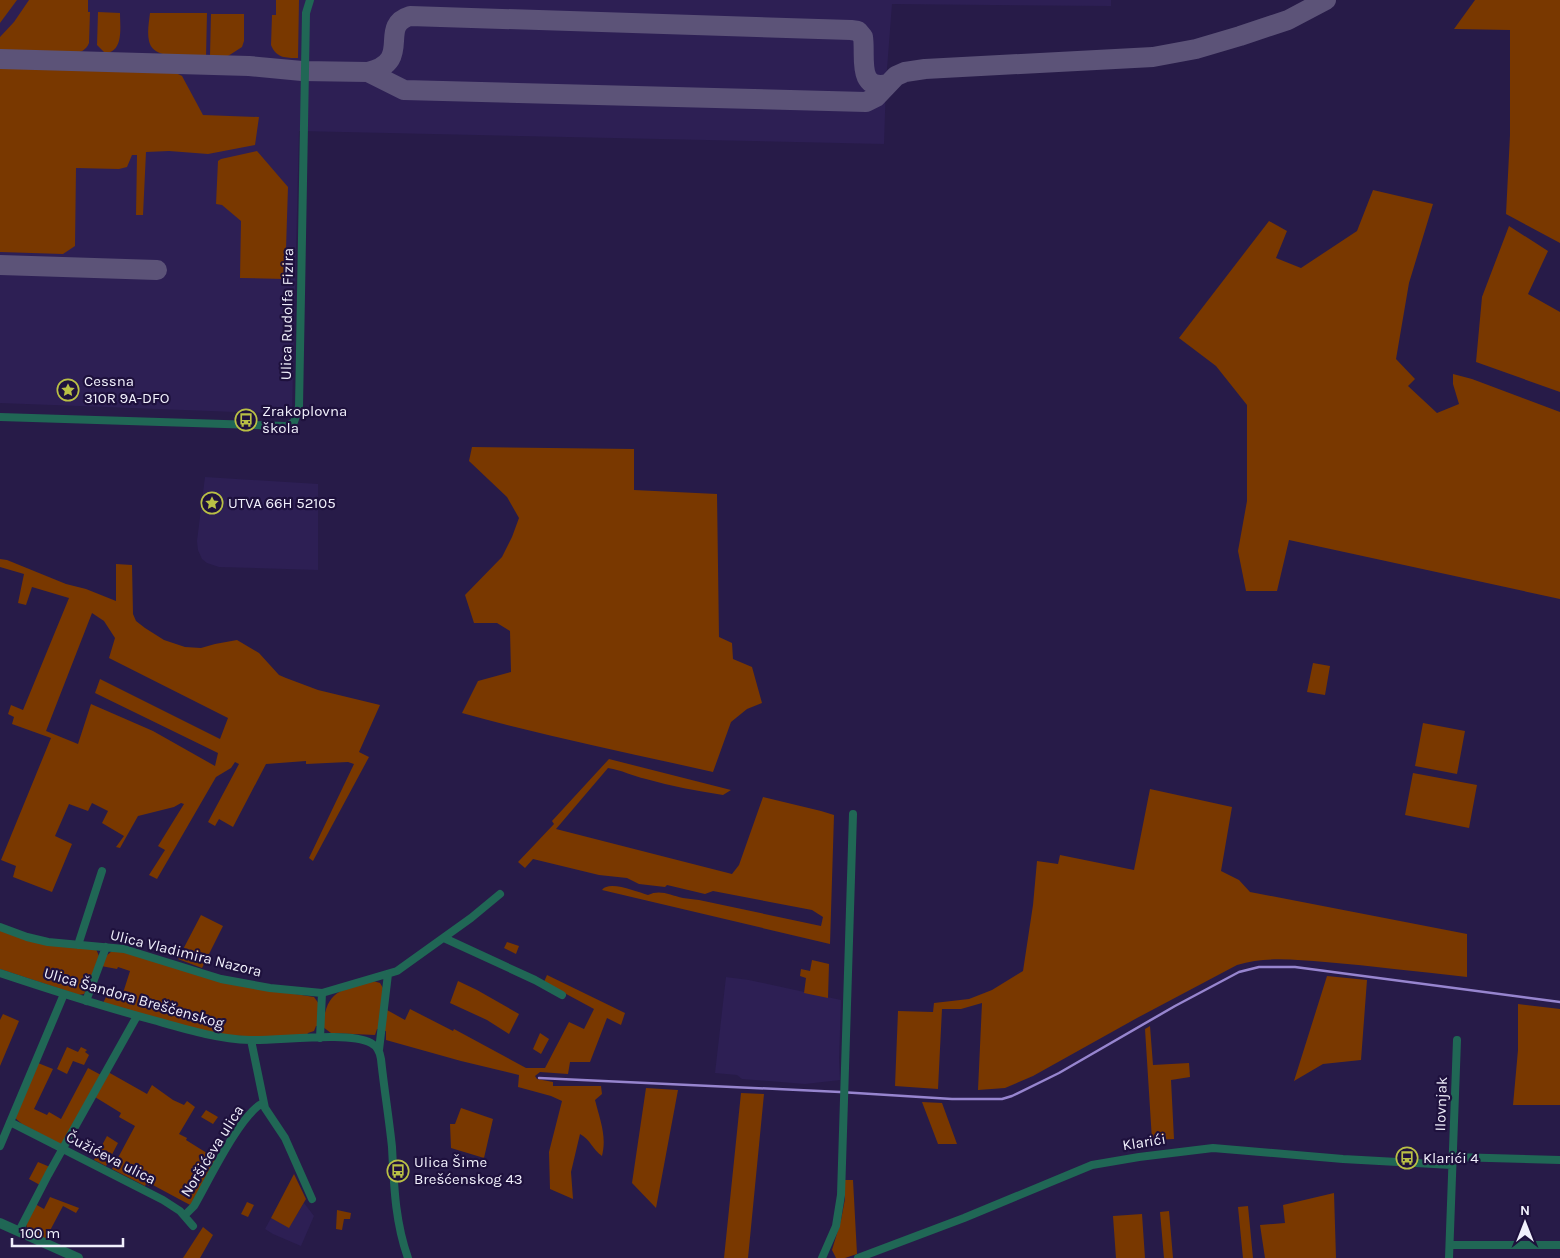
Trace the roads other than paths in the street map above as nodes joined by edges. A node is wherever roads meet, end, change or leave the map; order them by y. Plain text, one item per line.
1 (310, 0) edge
2 (0, 416) edge
3 (853, 814) dead end
4 (102, 871) dead end
5 (500, 894) dead end
6 (0, 927) edge
7 (444, 938) junction
8 (78, 945) junction
9 (106, 947) junction
10 (0, 973) edge
11 (388, 974) junction
12 (322, 993) junction
13 (64, 994) junction
14 (562, 995) dead end
15 (86, 1001) junction
16 (137, 1016) junction
17 (320, 1038) junction
18 (251, 1040) junction
19 (1457, 1040) dead end
20 (379, 1050) junction
21 (263, 1103) junction
22 (10, 1122) junction
23 (0, 1146) edge
24 (63, 1148) junction
25 (1560, 1160) edge
26 (1452, 1161) junction
27 (312, 1199) dead end
28 (185, 1215) junction
29 (0, 1223) edge
30 (193, 1226) dead end
31 (19, 1231) junction
32 (1450, 1245) junction
33 (1560, 1245) edge
34 (78, 1258) edge
35 (408, 1258) edge
36 (822, 1258) edge
37 (858, 1258) edge
38 (1449, 1258) edge

1 - 2 street, Ulica Rudolfa Fizira
3 - 36 street
4 - 8 street
5 - 7 street, Ulica Vladimira Nazora
6 - 8 street, Ulica Vladimira Nazora
7 - 11 street, Ulica Vladimira Nazora
7 - 14 street
8 - 9 street, Ulica Vladimira Nazora
9 - 12 street, Ulica Vladimira Nazora
9 - 15 street
10 - 13 street, Ulica Šandora Breščenskog
11 - 12 street, Ulica Vladimira Nazora
11 - 20 street
12 - 17 street
13 - 15 street, Ulica Šandora Breščenskog
13 - 22 street
15 - 16 street, Ulica Šandora Breščenskog
16 - 18 street, Ulica Šandora Breščenskog
16 - 24 street
17 - 18 street, Ulica Šandora Breščenskog
17 - 20 street, Ulica Šandora Breščenskog
18 - 21 street, Noršićeva ulica
19 - 26 street, Ilovnjak
20 - 35 street
21 - 27 street, Noršićeva ulica
21 - 28 street, Noršićeva ulica
22 - 23 street
22 - 24 street, Čužićeva ulica
24 - 28 street, Čužićeva ulica
24 - 31 street
25 - 26 street, Klarići
26 - 32 street, Ilovnjak
26 - 37 street, Klarići
28 - 30 street, Čužićeva ulica
29 - 31 street
31 - 34 street
32 - 33 street
32 - 38 street, Ilovnjak

